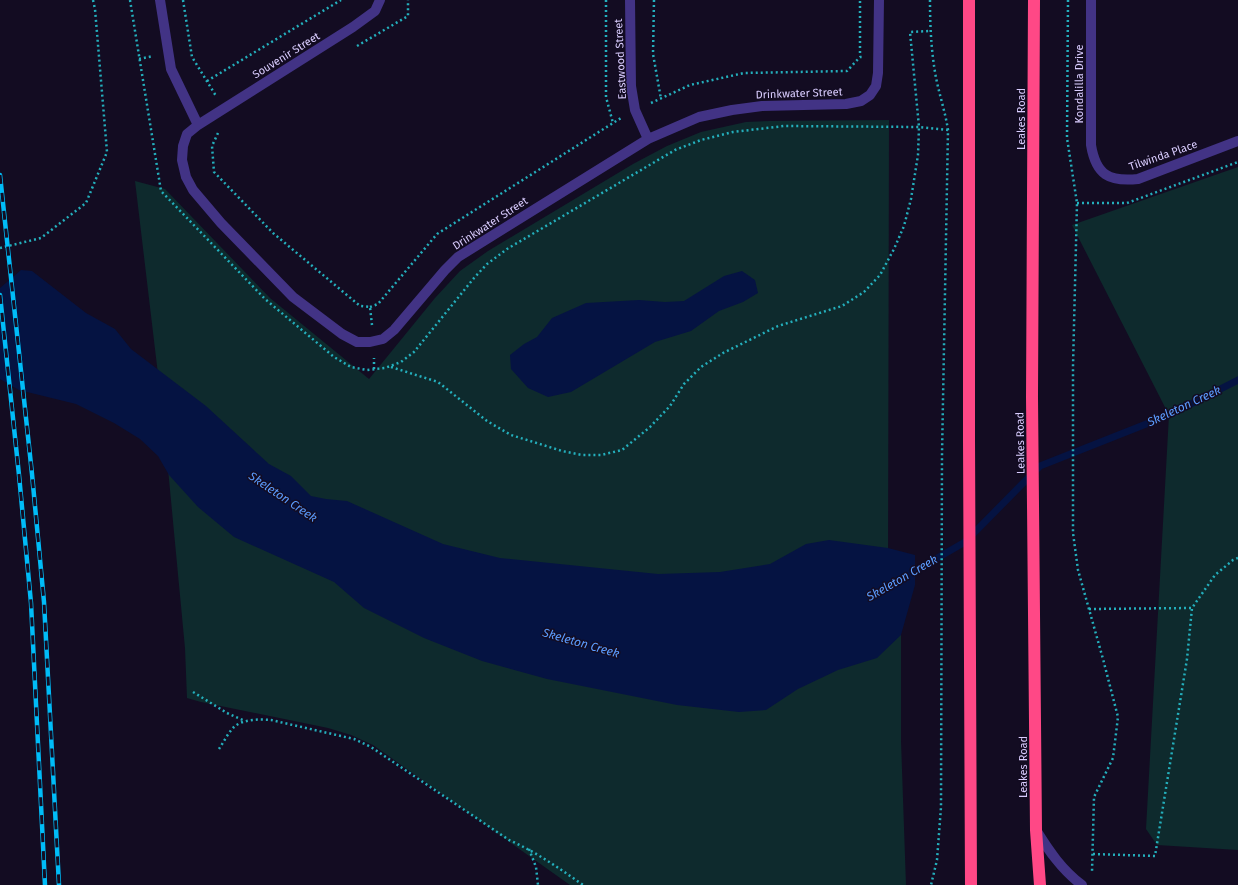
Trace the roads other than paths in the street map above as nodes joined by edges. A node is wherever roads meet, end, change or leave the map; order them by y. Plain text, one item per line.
1 (160, 0) edge
2 (380, 0) edge
3 (630, 0) edge
4 (879, 0) edge
5 (969, 0) edge
6 (1034, 0) edge
7 (1091, 0) edge
8 (198, 124) junction
9 (648, 139) junction
10 (1238, 141) edge
11 (1098, 168) joint
12 (1036, 830) junction
13 (971, 885) edge
14 (1040, 885) edge
15 (1082, 885) edge

1 - 8 street
2 - 8 street, Souvenir Street
3 - 9 street, Eastwood Street
4 - 9 street, Drinkwater Street
5 - 13 highway
6 - 12 highway, Leakes Road
7 - 11 street, Kondalilla Drive
8 - 9 street, Drinkwater Street
10 - 11 street, Tilwinda Place
12 - 14 highway, Leakes Road
12 - 15 street

